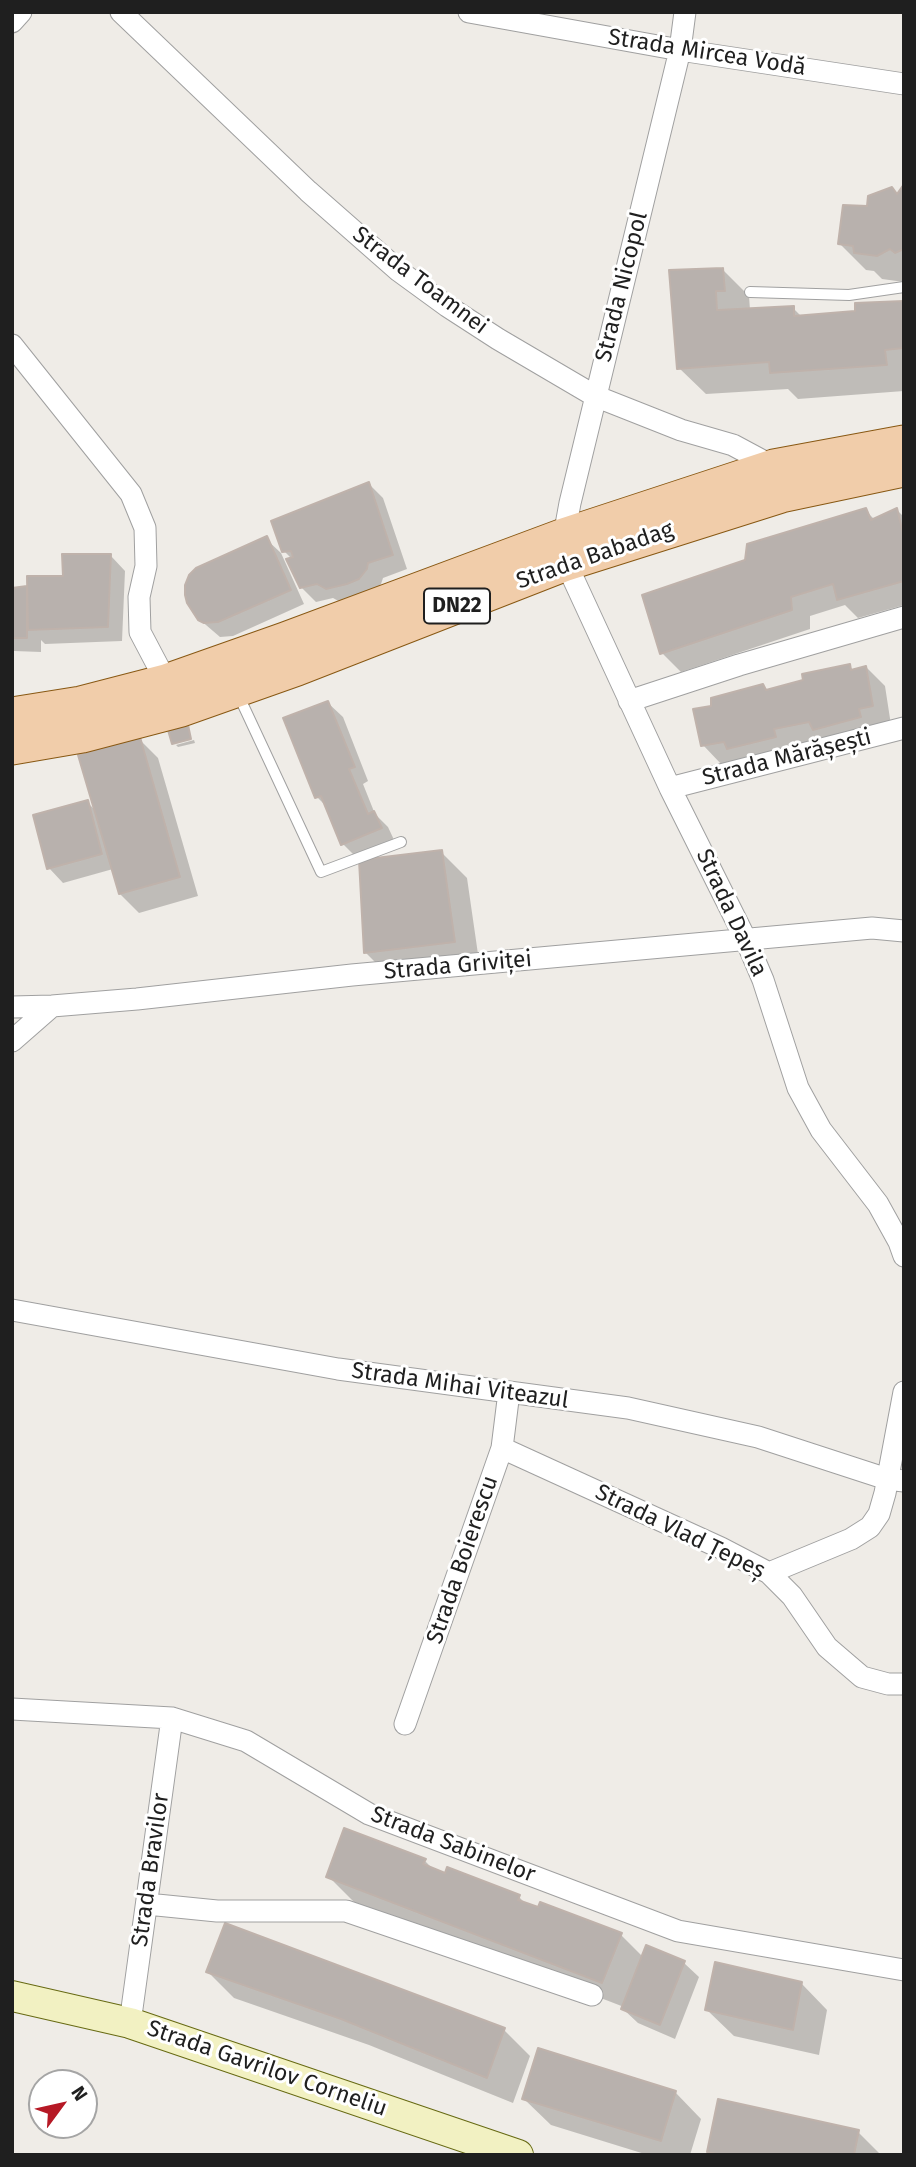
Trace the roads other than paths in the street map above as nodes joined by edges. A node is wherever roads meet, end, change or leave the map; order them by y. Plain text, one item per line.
1 (21, 12) edge
2 (121, 12) edge
3 (469, 12) edge
4 (685, 12) edge
5 (12, 22) edge
6 (680, 50) junction
7 (904, 84) edge
8 (904, 287) edge
9 (750, 292) dead end
10 (12, 345) edge
11 (596, 396) junction
12 (904, 443) edge
13 (774, 467) junction
14 (904, 469) edge
15 (565, 550) junction
16 (904, 617) edge
17 (236, 691) junction
18 (173, 696) junction
19 (629, 701) junction
20 (12, 715) edge
21 (904, 728) edge
22 (12, 747) edge
23 (670, 788) junction
24 (401, 842) dead end
25 (904, 915) edge
26 (872, 928) junction
27 (904, 931) edge
28 (746, 940) junction
29 (52, 1006) junction
30 (12, 1007) edge
31 (12, 1041) edge
32 (904, 1256) edge
33 (12, 1310) edge
34 (509, 1392) junction
35 (904, 1392) edge
36 (502, 1448) junction
37 (895, 1480) edge
38 (769, 1573) junction
39 (904, 1684) edge
40 (12, 1709) edge
41 (172, 1718) junction
42 (405, 1724) dead end
43 (146, 1904) junction
44 (904, 1970) edge
45 (12, 1996) edge
46 (592, 1996) dead end
47 (130, 2023) junction
48 (518, 2155) edge

1 - 5 street
2 - 11 street, Strada Toamnei
3 - 6 street, Strada Mircea Vodă
4 - 6 street, Strada Nicopol
6 - 7 street, Strada Mircea Vodă
6 - 11 street, Strada Nicopol
8 - 9 lane
10 - 18 street
11 - 13 street, Strada Toamnei
11 - 15 street, Strada Nicopol
12 - 13 main road, Strada Babadag
13 - 15 main road, Strada Babadag
14 - 15 main road, Strada Babadag / DN22
15 - 17 main road, Strada Babadag / DN22
15 - 18 main road, Strada Babadag
15 - 19 street, Strada Davila
16 - 19 street
17 - 18 main road, Strada Babadag / DN22
17 - 24 lane
18 - 20 main road, Strada Babadag
18 - 22 main road, Strada Babadag / DN22
19 - 23 street, Strada Davila
21 - 23 street, Strada Mărășești
23 - 28 street, Strada Davila
25 - 26 street
26 - 27 street, Strada Griviței
26 - 28 street, Strada Griviței
28 - 29 street, Strada Griviței
28 - 32 street, Strada Davila
29 - 30 street, Strada Griviței
29 - 31 street
33 - 34 street, Strada Mihai Viteazul
34 - 36 street, Strada Boierescu
34 - 37 street, Strada Mihai Viteazul
35 - 37 street
36 - 38 street, Strada Vlad Țepeș
36 - 42 street, Strada Boierescu
37 - 38 street
38 - 39 street, Strada Vlad Țepeș
40 - 41 street, Strada Sabinelor
41 - 43 street, Strada Bravilor
41 - 44 street, Strada Sabinelor
43 - 46 street
43 - 47 street, Strada Bravilor
45 - 47 street, Strada Gavrilov Corneliu
47 - 48 street, Strada Gavrilov Corneliu

